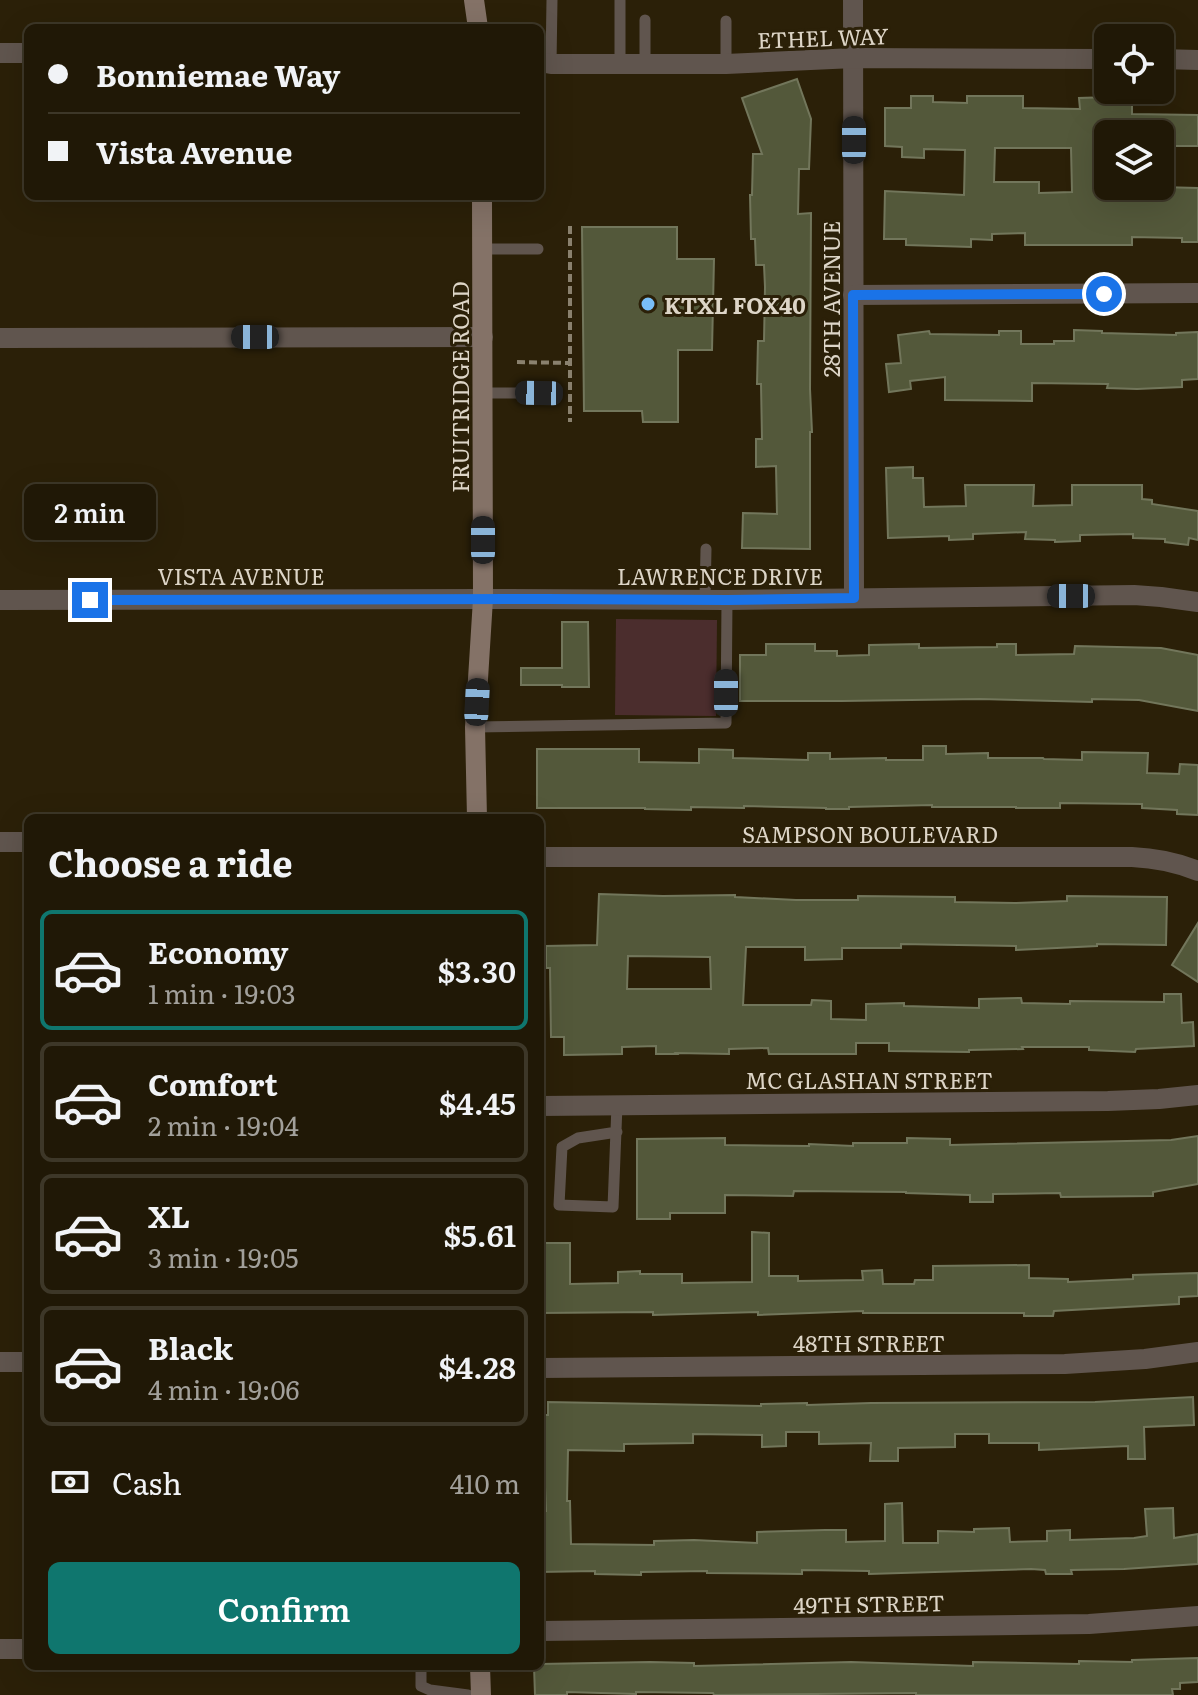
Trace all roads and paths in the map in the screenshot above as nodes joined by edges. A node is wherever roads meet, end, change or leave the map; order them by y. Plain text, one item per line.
1 (474, 0) edge
2 (552, 0) edge
3 (620, 0) edge
4 (853, 0) edge
5 (645, 20) dead end
6 (726, 21) dead end
7 (477, 24) edge
8 (0, 53) edge
9 (24, 53) edge
10 (854, 58) junction
11 (1094, 59) edge
12 (1174, 59) edge
13 (1198, 60) edge
14 (545, 63) edge
15 (620, 63) junction
16 (645, 64) junction
17 (726, 64) junction
18 (482, 200) edge
19 (570, 226) dead end
20 (483, 249) junction
21 (538, 249) dead end
22 (1198, 293) edge
23 (853, 295) junction
24 (483, 337) junction
25 (0, 338) edge
26 (517, 362) dead end
27 (570, 363) junction
28 (483, 393) junction
29 (539, 393) dead end
30 (570, 422) dead end
31 (706, 549) dead end
32 (854, 598) junction
33 (483, 599) junction
34 (705, 599) junction
35 (0, 600) edge
36 (727, 600) junction
37 (1198, 602) edge
38 (475, 727) junction
39 (477, 814) edge
40 (0, 842) edge
41 (24, 842) edge
42 (544, 857) edge
43 (1198, 871) edge
44 (1198, 1095) edge
45 (617, 1105) junction
46 (544, 1106) edge
47 (617, 1132) junction
48 (1198, 1352) edge
49 (0, 1362) edge
50 (24, 1362) edge
51 (544, 1368) edge
52 (1198, 1616) edge
53 (544, 1631) edge
54 (0, 1649) edge
55 (24, 1649) edge
56 (421, 1670) edge
57 (480, 1670) edge
58 (468, 1695) edge
59 (481, 1695) edge

1 - 7 main road
2 - 14 lane
3 - 15 lane
4 - 10 street, 28TH AVENUE
5 - 16 lane
6 - 17 lane
8 - 9 street
10 - 11 street, ETHEL WAY
10 - 17 street, ETHEL WAY
10 - 23 street, 28TH AVENUE
12 - 13 street
14 - 15 street, ETHEL WAY
15 - 16 street, ETHEL WAY
16 - 17 street, ETHEL WAY
18 - 20 main road, FRUITRIDGE ROAD
19 - 27 path
20 - 21 lane
20 - 24 main road, FRUITRIDGE ROAD
22 - 23 street
23 - 32 street, 28TH AVENUE
24 - 25 street
24 - 28 main road, FRUITRIDGE ROAD
26 - 27 path
27 - 30 path
28 - 29 lane
28 - 33 main road, FRUITRIDGE ROAD
31 - 34 lane
32 - 36 street, LAWRENCE DRIVE
32 - 37 street, LAWRENCE DRIVE
33 - 34 street, LAWRENCE DRIVE
33 - 35 street, VISTA AVENUE
33 - 38 main road, FRUITRIDGE ROAD
34 - 36 street, LAWRENCE DRIVE
36 - 38 lane
38 - 39 main road, FRUITRIDGE ROAD
40 - 41 street
42 - 43 street, SAMPSON BOULEVARD
44 - 45 street, MC GLASHAN STREET
45 - 46 street, MC GLASHAN STREET
45 - 47 lane
47 - 47 lane
48 - 51 street, 48TH STREET
49 - 50 street
52 - 53 street, 49TH STREET
54 - 55 street
56 - 58 lane
57 - 59 main road

